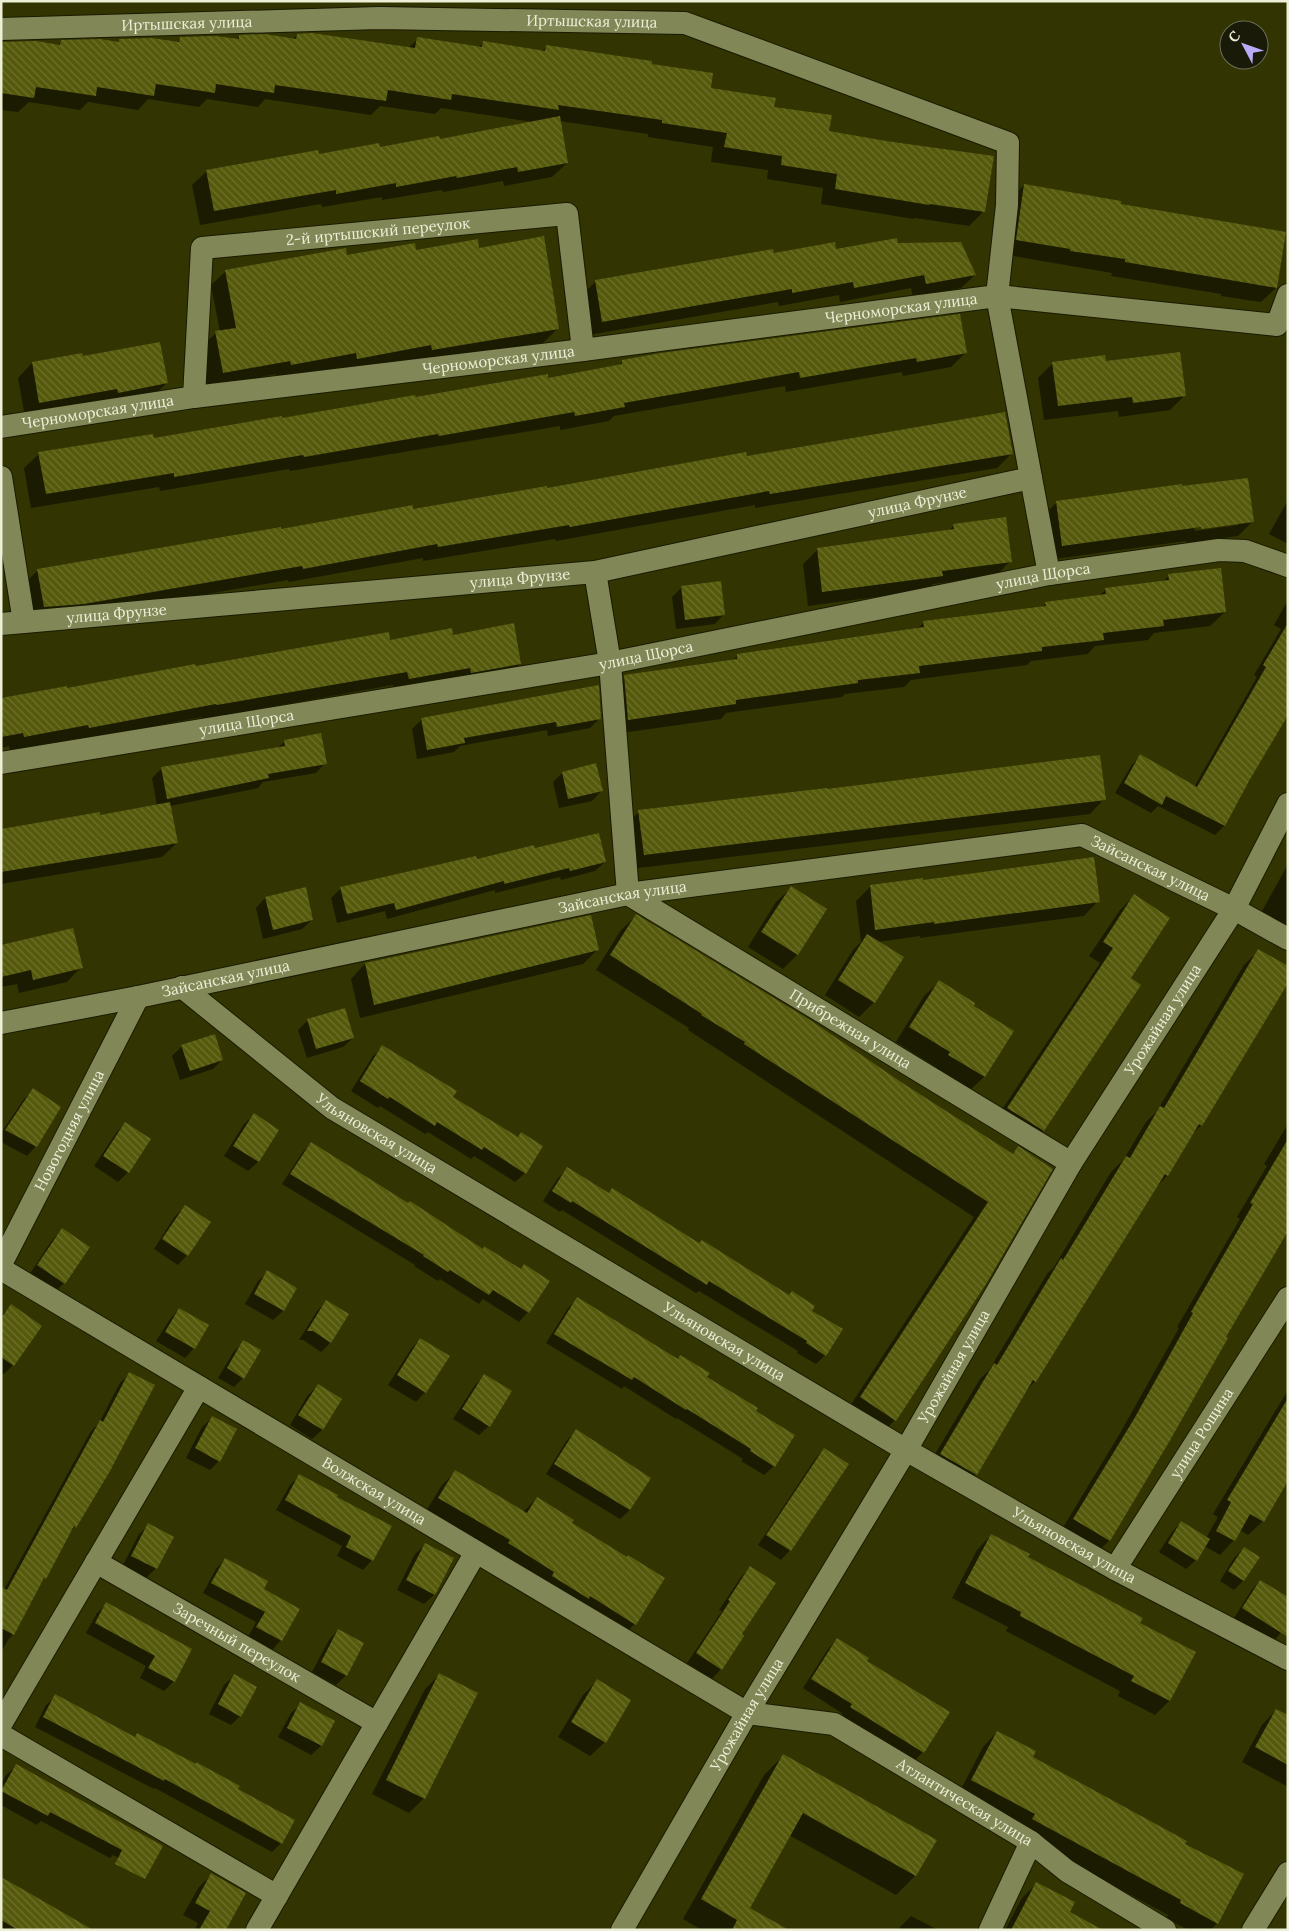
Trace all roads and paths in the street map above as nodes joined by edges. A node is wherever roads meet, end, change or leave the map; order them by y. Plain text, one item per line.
1 (1, 29) edge
2 (1288, 295) edge
3 (997, 296) junction
4 (583, 350) junction
5 (194, 397) junction
6 (1, 427) edge
7 (1, 477) edge
8 (1031, 478) junction
9 (1288, 566) edge
10 (594, 572) junction
11 (1049, 574) junction
12 (24, 622) junction
13 (1, 624) edge
14 (610, 663) junction
15 (1, 764) edge
16 (1288, 804) edge
17 (628, 894) junction
18 (1234, 909) junction
19 (1288, 939) edge
20 (182, 987) junction
21 (138, 997) junction
22 (1, 1023) edge
23 (1071, 1163) junction
24 (1, 1264) edge
25 (1, 1269) edge
26 (1288, 1298) edge
27 (199, 1387) junction
28 (906, 1450) junction
29 (476, 1552) junction
30 (96, 1562) junction
31 (1115, 1568) junction
32 (1288, 1659) edge
33 (747, 1713) junction
34 (377, 1723) junction
35 (1, 1724) edge
36 (1, 1735) edge
37 (1031, 1842) junction
38 (1288, 1873) edge
39 (277, 1896) junction
40 (257, 1930) edge
41 (622, 1930) edge
42 (990, 1930) edge
43 (1165, 1930) edge
44 (1253, 1930) edge

1 - 3 street, Иртышская улица
2 - 3 street, Черноморская улица
3 - 4 street, Черноморская улица
3 - 8 street
4 - 5 street, Черноморская улица
4 - 5 street, 2-й иртышский переулок
5 - 6 street, Черноморская улица
7 - 12 street
8 - 10 street, улица Фрунзе
8 - 11 street
9 - 11 street, улица Щорса
10 - 12 street, улица Фрунзе
10 - 14 street
11 - 14 street, улица Щорса
12 - 13 street, улица Фрунзе
14 - 15 street, улица Щорса
14 - 17 street
16 - 18 street, Урожайная улица
17 - 18 street, Зайсанская улица
17 - 20 street, Зайсанская улица
17 - 23 street, Прибрежная улица
18 - 19 street, Зайсанская улица
18 - 23 street, Урожайная улица
20 - 21 street, Зайсанская улица
20 - 28 street, Ульяновская улица
21 - 22 street, Зайсанская улица
21 - 24 street, Новогодняя улица
23 - 28 street, Урожайная улица
25 - 27 street, Волжская улица
26 - 31 street, улица Рощина
27 - 29 street, Волжская улица
27 - 30 street
28 - 31 street, Ульяновская улица
28 - 33 street, Урожайная улица
29 - 33 street, Волжская улица
29 - 34 street
30 - 34 street, Заречный переулок
30 - 35 street
31 - 32 street, Ульяновская улица
33 - 37 street, Атлантическая улица
33 - 41 street, Урожайная улица
34 - 39 street
36 - 39 street
37 - 42 street
37 - 43 street, Атлантическая улица
38 - 44 street
39 - 40 street

